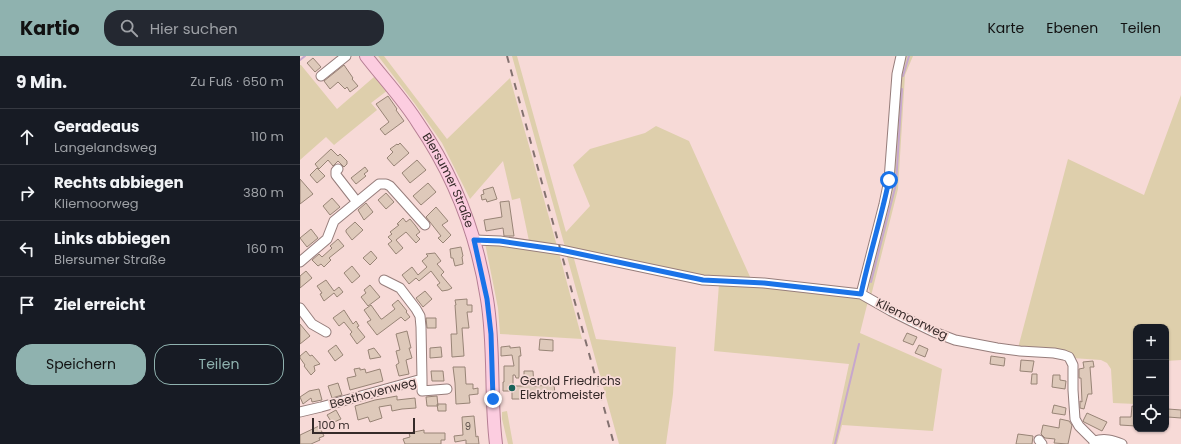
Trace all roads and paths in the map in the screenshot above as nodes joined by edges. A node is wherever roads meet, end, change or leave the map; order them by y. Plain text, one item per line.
1 (346, 56) edge
2 (366, 56) edge
3 (901, 56) edge
4 (321, 76) dead end
5 (338, 169) dead end
6 (357, 202) junction
7 (425, 226) dead end
8 (474, 240) junction
9 (300, 262) edge
10 (384, 280) dead end
11 (861, 294) junction
12 (300, 308) edge
13 (326, 332) dead end
14 (422, 379) junction
15 (447, 389) dead end
16 (300, 412) edge
17 (1094, 442) edge
18 (496, 444) edge
19 (1122, 444) edge

1 - 4 street
2 - 8 main road, Blersumer Straße
3 - 11 street
5 - 6 street
6 - 7 street
6 - 9 street
8 - 11 street, Kliemoorweg
8 - 18 main road, Blersumer Straße
10 - 14 street, Beethovenweg
11 - 17 street, Kliemoorweg
12 - 13 street
14 - 15 street, Beethovenweg
14 - 16 street, Beethovenweg
17 - 19 street, Kliemoorweg

